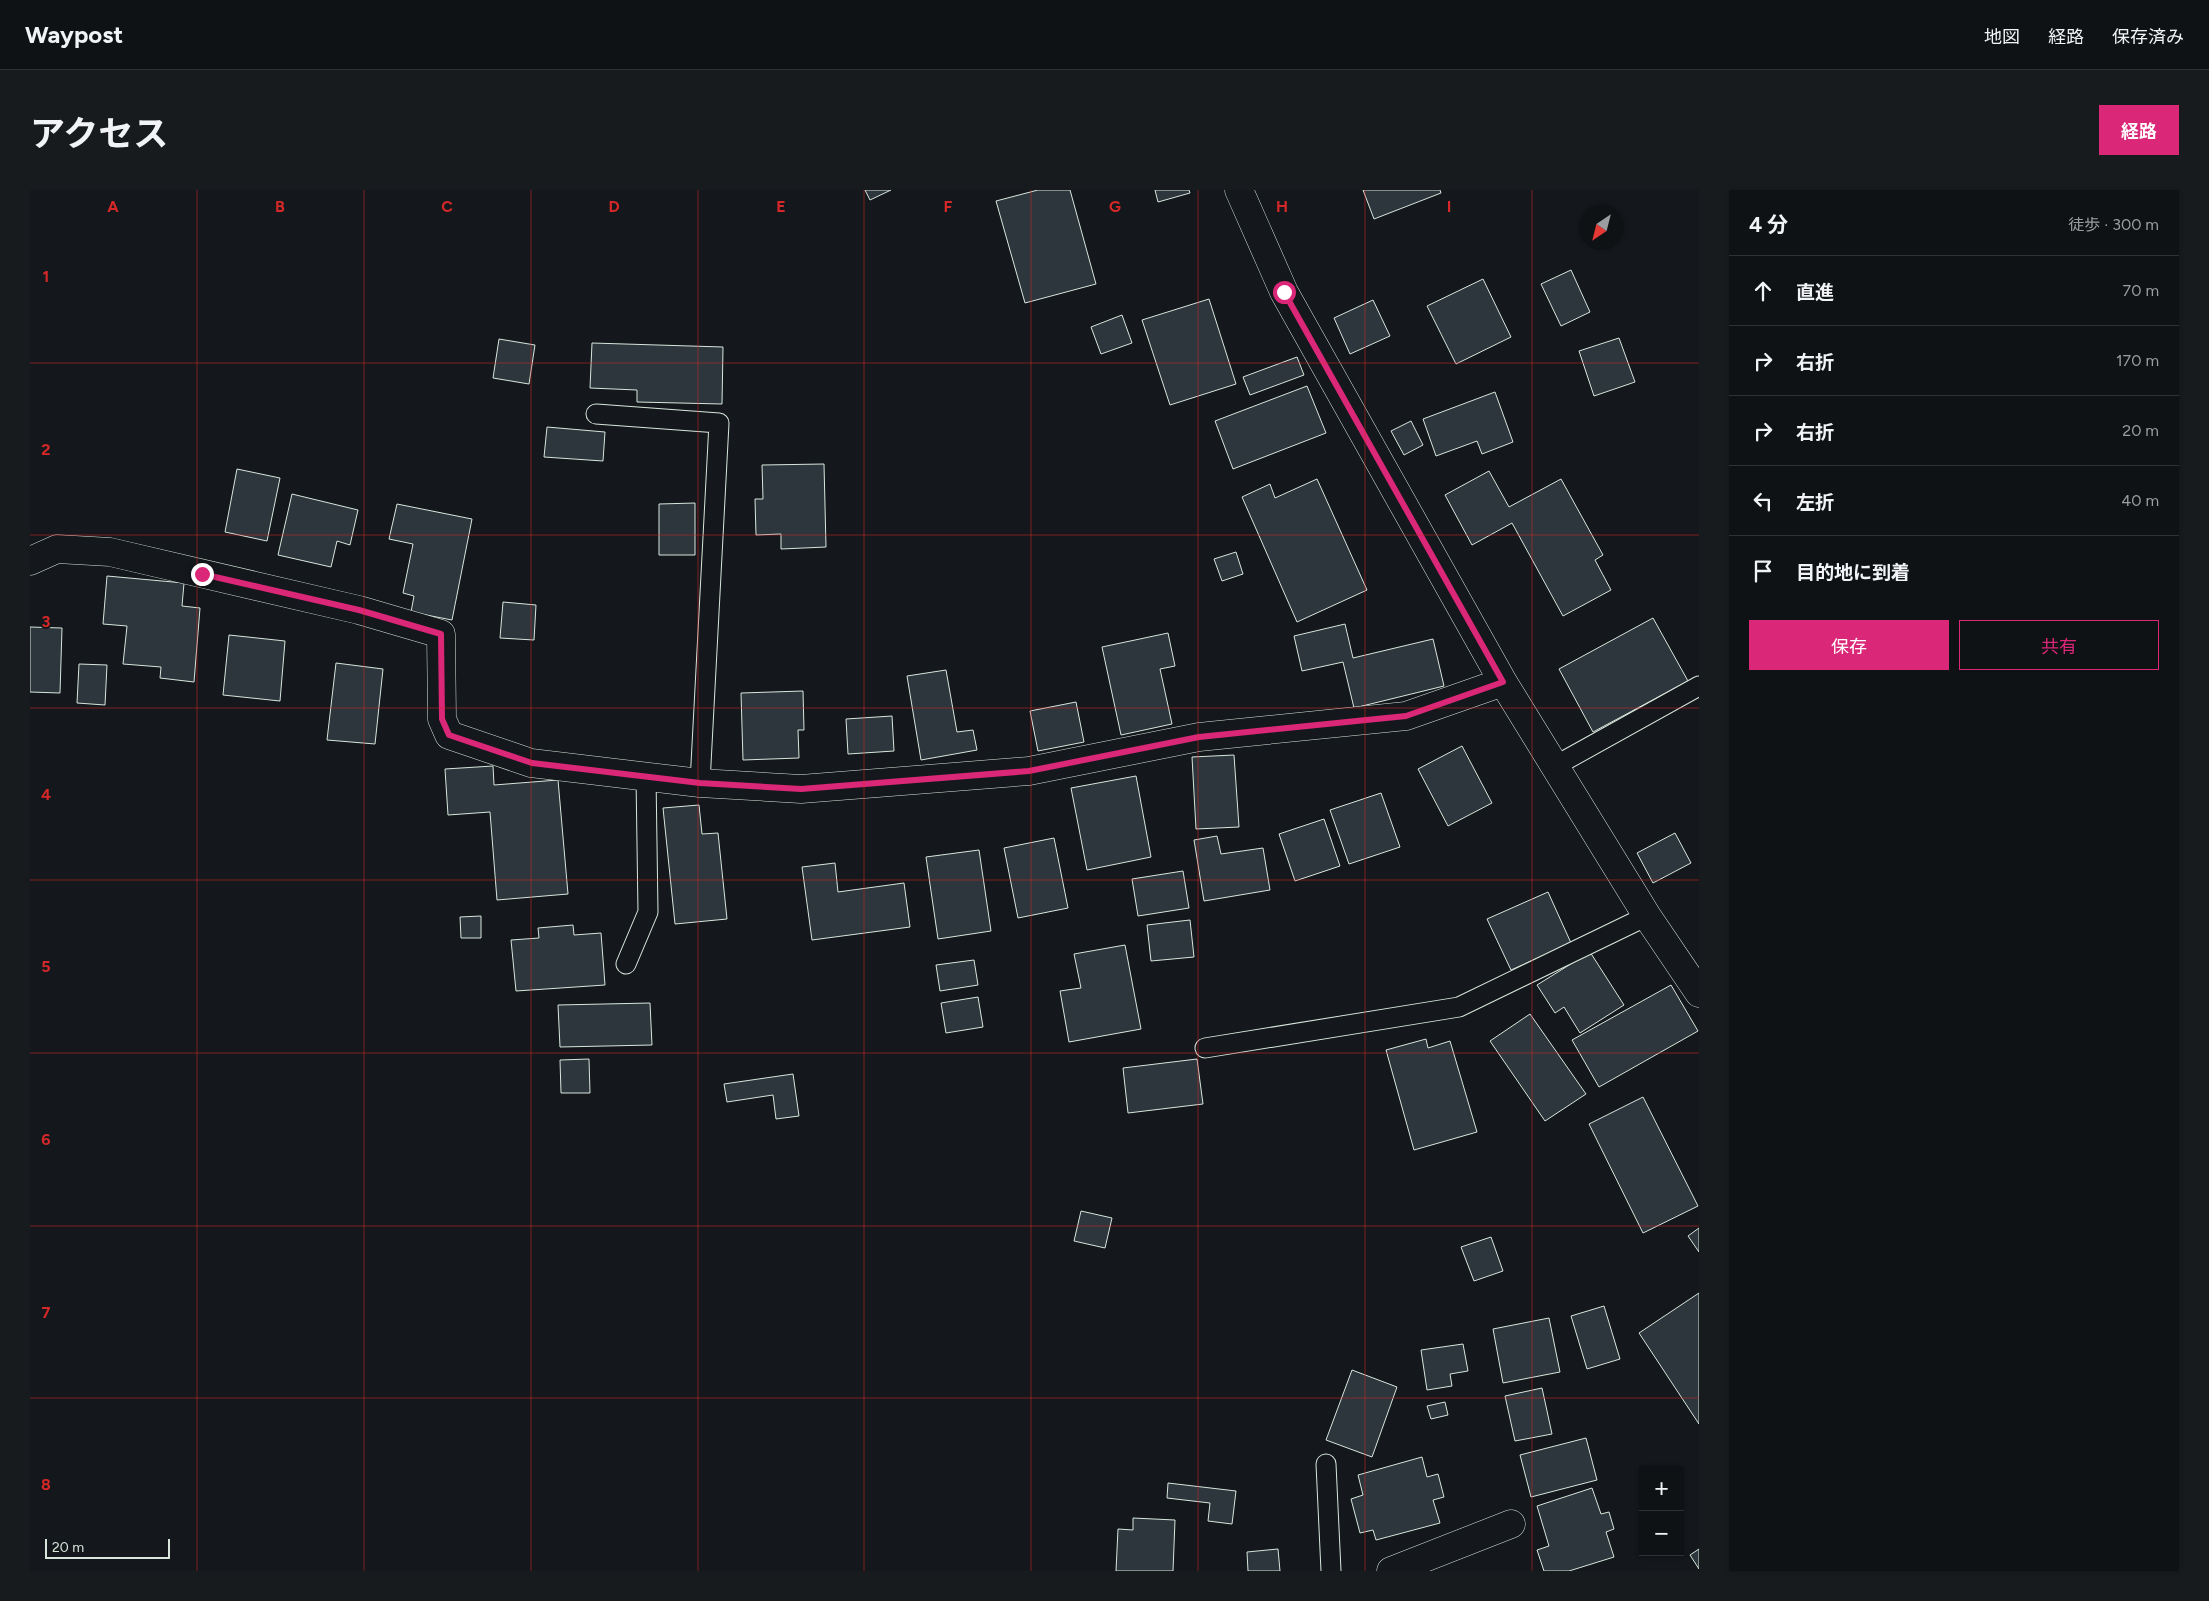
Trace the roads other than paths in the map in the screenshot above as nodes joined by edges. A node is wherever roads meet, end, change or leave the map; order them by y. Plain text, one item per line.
1 (1239, 190) edge
2 (596, 414) dead end
3 (30, 561) edge
4 (1503, 682) junction
5 (1699, 686) edge
6 (1555, 766) junction
7 (646, 776) junction
8 (700, 783) junction
9 (1647, 916) junction
10 (626, 964) dead end
11 (1699, 993) edge
12 (1205, 1048) dead end
13 (1326, 1464) dead end
14 (1511, 1524) dead end
15 (1331, 1571) edge
16 (1391, 1571) edge

1 - 4 street
2 - 8 lane
3 - 7 street
4 - 6 street
4 - 8 street
5 - 6 lane
6 - 9 street
7 - 8 street
7 - 10 lane
9 - 11 street
9 - 12 lane
13 - 15 lane
14 - 16 street

